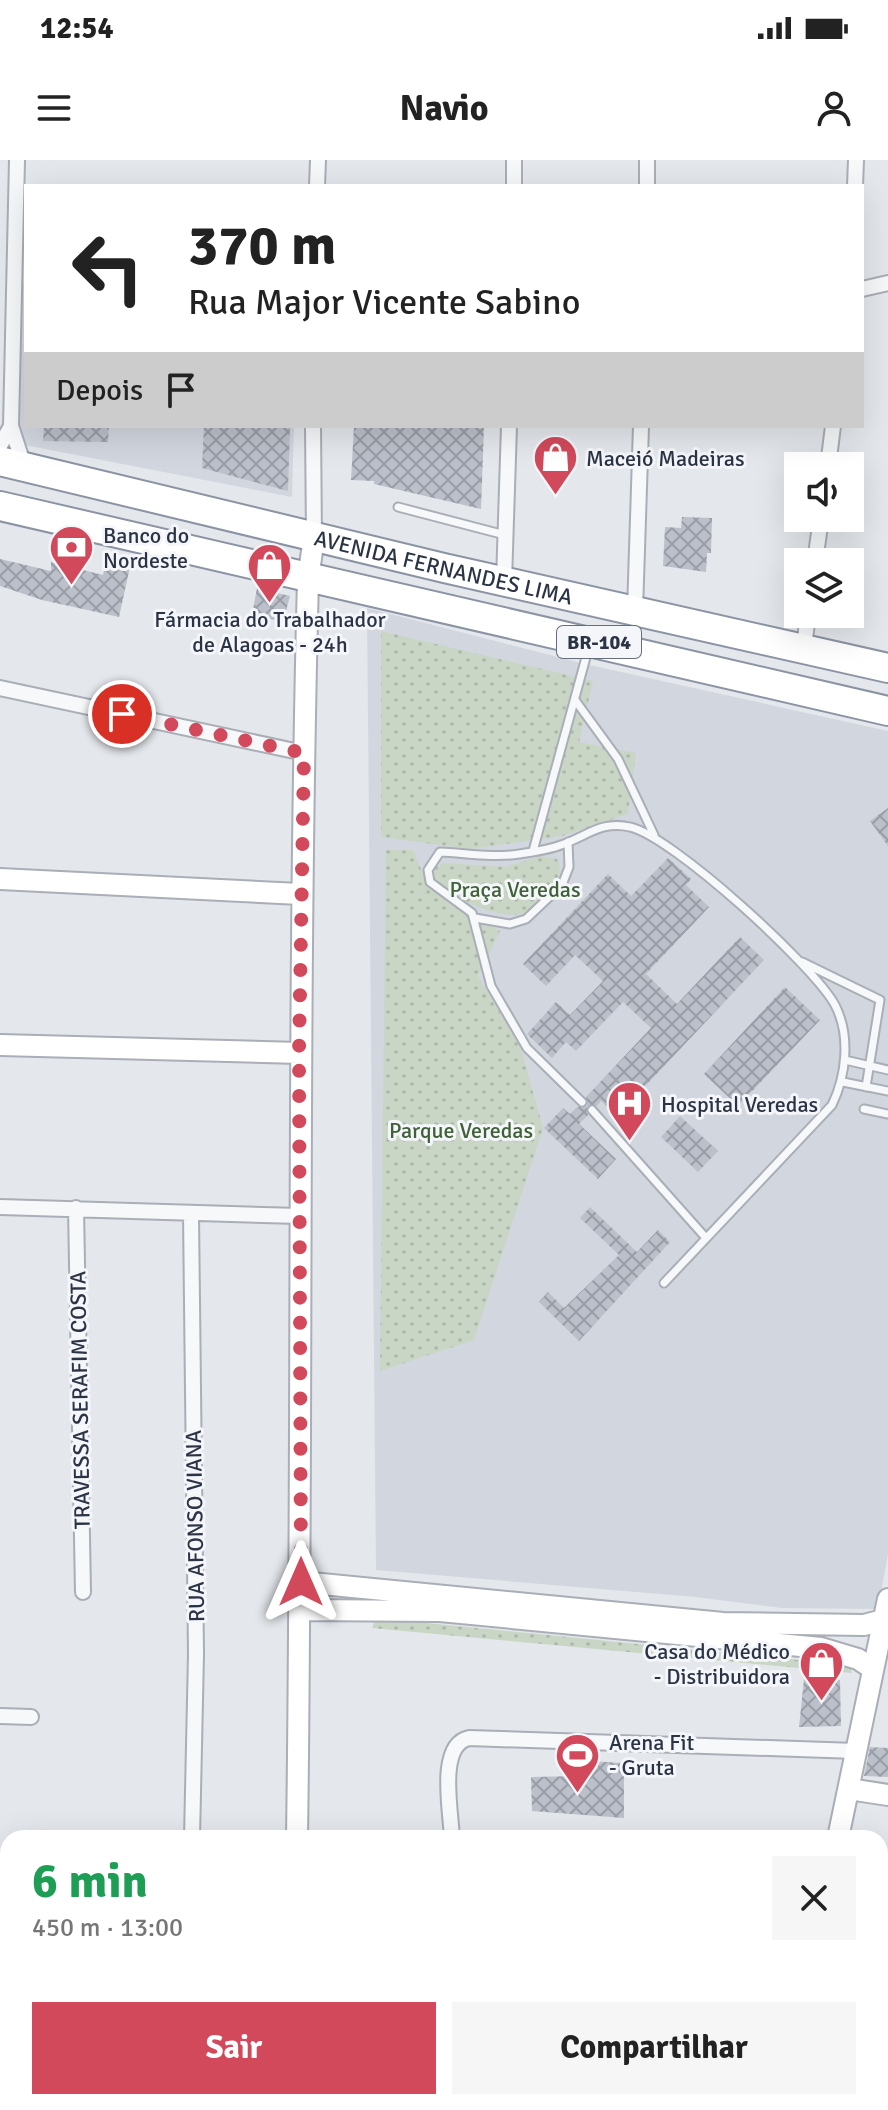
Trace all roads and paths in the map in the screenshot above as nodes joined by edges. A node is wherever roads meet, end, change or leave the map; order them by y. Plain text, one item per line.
1 (17, 160) edge
2 (318, 160) edge
3 (514, 160) edge
4 (647, 160) edge
5 (856, 160) edge
6 (317, 184) edge
7 (514, 184) edge
8 (647, 184) edge
9 (855, 184) edge
10 (20, 268) edge
11 (888, 283) edge
12 (864, 289) edge
13 (11, 426) junction
14 (313, 428) edge
15 (509, 428) edge
16 (641, 428) edge
17 (833, 428) edge
18 (0, 446) edge
19 (830, 452) edge
20 (12, 464) edge
21 (0, 506) edge
22 (398, 507) dead end
23 (505, 535) junction
24 (314, 537) junction
25 (308, 579) junction
26 (504, 581) junction
27 (635, 611) junction
28 (806, 628) edge
29 (590, 640) junction
30 (804, 648) junction
31 (888, 668) edge
32 (0, 688) edge
33 (575, 700) junction
34 (888, 711) edge
35 (304, 753) junction
36 (654, 837) junction
37 (568, 842) junction
38 (533, 851) junction
39 (0, 879) edge
40 (300, 894) junction
41 (475, 918) junction
42 (800, 961) junction
43 (0, 1045) edge
44 (299, 1053) junction
45 (845, 1060) junction
46 (869, 1064) junction
47 (888, 1070) edge
48 (843, 1082) junction
49 (866, 1087) junction
50 (888, 1091) edge
51 (582, 1102) dead end
52 (864, 1109) dead end
53 (592, 1110) dead end
54 (888, 1114) edge
55 (0, 1207) edge
56 (76, 1208) junction
57 (191, 1214) junction
58 (299, 1216) junction
59 (706, 1238) junction
60 (664, 1283) dead end
61 (301, 1582) junction
62 (83, 1592) dead end
63 (888, 1599) edge
64 (300, 1610) junction
65 (886, 1621) edge
66 (873, 1669) junction
67 (0, 1716) edge
68 (31, 1717) dead end
69 (856, 1751) junction
70 (849, 1789) junction
71 (888, 1795) edge
72 (192, 1830) edge
73 (297, 1830) edge
74 (452, 1830) edge
75 (840, 1830) edge

1 - 10 street
2 - 6 street
3 - 7 street
4 - 8 street
5 - 9 street
10 - 13 street
11 - 12 street
13 - 18 street
13 - 20 street
14 - 24 street
15 - 23 street
16 - 27 street
17 - 19 street
20 - 24 highway, AVENIDA FERNANDES LIMA / BR-104
21 - 25 highway, AVENIDA FERNANDES LIMA / BR-104
22 - 23 lane
23 - 26 street
24 - 25 street
24 - 26 highway, AVENIDA FERNANDES LIMA / BR-104
25 - 29 highway, AVENIDA FERNANDES LIMA / BR-104
25 - 35 street
26 - 27 highway, AVENIDA FERNANDES LIMA / BR-104
27 - 30 highway, AVENIDA FERNANDES LIMA / BR-104
28 - 30 street
29 - 33 lane
29 - 34 highway, AVENIDA FERNANDES LIMA / BR-104
30 - 31 highway, AVENIDA FERNANDES LIMA / BR-104
32 - 35 street
33 - 36 lane
33 - 38 lane
35 - 40 street
36 - 37 lane
36 - 42 lane
37 - 38 lane
37 - 41 lane
38 - 41 lane
39 - 40 street
40 - 44 street
41 - 51 lane
42 - 45 lane
42 - 46 lane
43 - 44 street
44 - 58 street
45 - 46 lane
45 - 48 lane
46 - 47 lane
46 - 49 lane
48 - 49 lane
48 - 59 lane
49 - 50 lane
52 - 54 lane
53 - 59 lane
55 - 56 street
56 - 57 street
56 - 62 street, TRAVESSA SERAFIM COSTA
57 - 58 street
57 - 72 street, RUA AFONSO VIANA
58 - 61 street
59 - 60 lane
61 - 64 street
61 - 65 street
63 - 65 street
64 - 66 street
64 - 73 street
65 - 66 street
66 - 69 street
67 - 68 street
69 - 70 street
69 - 74 street
70 - 71 street
70 - 75 street

